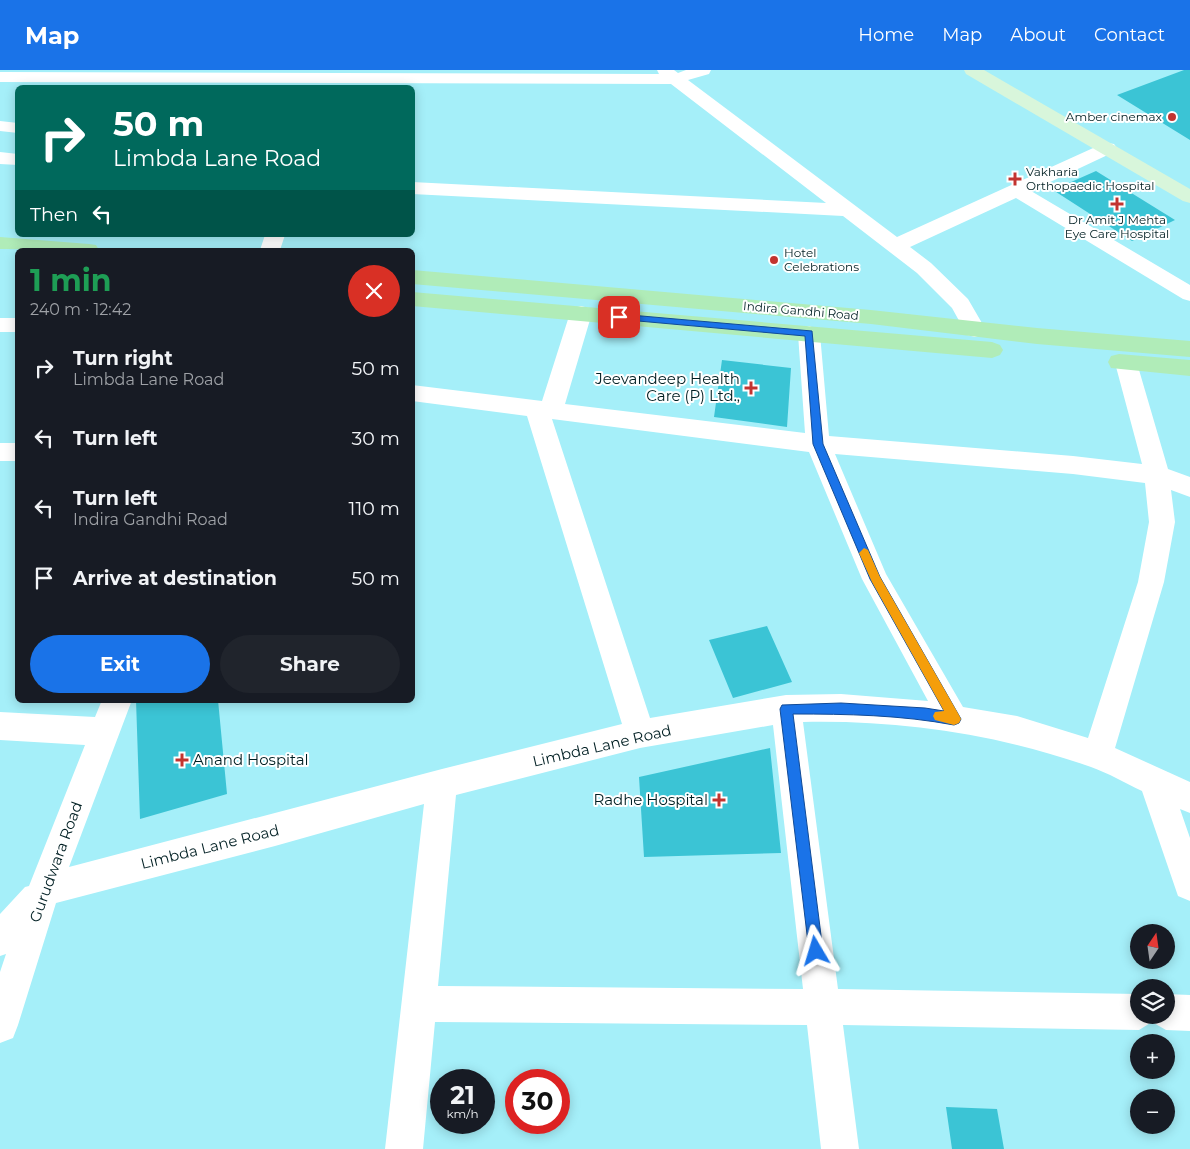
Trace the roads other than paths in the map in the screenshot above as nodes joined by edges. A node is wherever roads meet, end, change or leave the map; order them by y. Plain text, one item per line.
1 (703, 70) edge
2 (972, 70) edge
3 (1001, 70) edge
4 (670, 75) edge
5 (0, 77) edge
6 (326, 78) edge
7 (1072, 119) junction
8 (0, 126) edge
9 (15, 128) edge
10 (1108, 148) junction
11 (0, 158) edge
12 (15, 160) edge
13 (1190, 181) edge
14 (415, 188) edge
15 (1016, 190) junction
16 (1190, 196) edge
17 (847, 210) junction
18 (0, 243) edge
19 (895, 246) junction
20 (64, 248) edge
21 (0, 259) edge
22 (15, 260) edge
23 (415, 277) edge
24 (1190, 294) edge
25 (415, 299) edge
26 (581, 314) junction
27 (0, 325) edge
28 (15, 325) edge
29 (975, 330) junction
30 (809, 334) junction
31 (1190, 349) edge
32 (1126, 363) junction
33 (1190, 368) edge
34 (415, 393) edge
35 (543, 410) junction
36 (818, 444) junction
37 (0, 452) edge
38 (15, 452) edge
39 (1157, 475) junction
40 (1190, 487) edge
41 (116, 703) edge
42 (786, 709) junction
43 (954, 719) junction
44 (0, 726) edge
45 (105, 732) junction
46 (640, 734) junction
47 (1098, 755) junction
48 (1154, 780) junction
49 (442, 784) junction
50 (1190, 798) edge
51 (1190, 884) edge
52 (44, 890) junction
53 (0, 939) edge
54 (419, 1004) junction
55 (823, 1007) junction
56 (1130, 1012) edge
57 (1175, 1012) edge
58 (1190, 1013) edge
59 (0, 1025) edge
60 (404, 1149) edge
61 (840, 1149) edge

1 - 4 street
2 - 7 main road
3 - 7 main road
4 - 6 street
4 - 17 street
5 - 6 street
7 - 10 main road
7 - 13 main road
8 - 9 street
10 - 15 street
10 - 16 main road
11 - 12 street
14 - 17 street
15 - 19 street
15 - 24 street
17 - 19 street
18 - 20 main road
19 - 29 street
21 - 22 main road
23 - 29 main road, Indira Gandhi Road
25 - 26 main road, Indira Gandhi Road
26 - 30 main road, Indira Gandhi Road
26 - 35 street
27 - 28 street
29 - 31 main road, Indira Gandhi Road
30 - 32 main road, Indira Gandhi Road
30 - 36 street
32 - 33 main road, Indira Gandhi Road
32 - 39 street
34 - 35 street
35 - 36 street
35 - 46 street
36 - 39 street
36 - 43 street
37 - 38 street
39 - 40 street
39 - 47 street
41 - 45 street, Gurudwara Road
42 - 43 street, Limbda Lane Road
42 - 46 street, Limbda Lane Road
42 - 55 street
43 - 47 street, Limbda Lane Road
44 - 45 street
45 - 52 street, Gurudwara Road
46 - 49 street, Limbda Lane Road
47 - 48 street, Limbda Lane Road
48 - 50 street, Limbda Lane Road
48 - 51 street
49 - 52 street, Limbda Lane Road
49 - 54 street
52 - 53 street
52 - 59 street, Gurudwara Road
54 - 55 street
54 - 60 street
55 - 56 street
55 - 61 street
57 - 58 street

